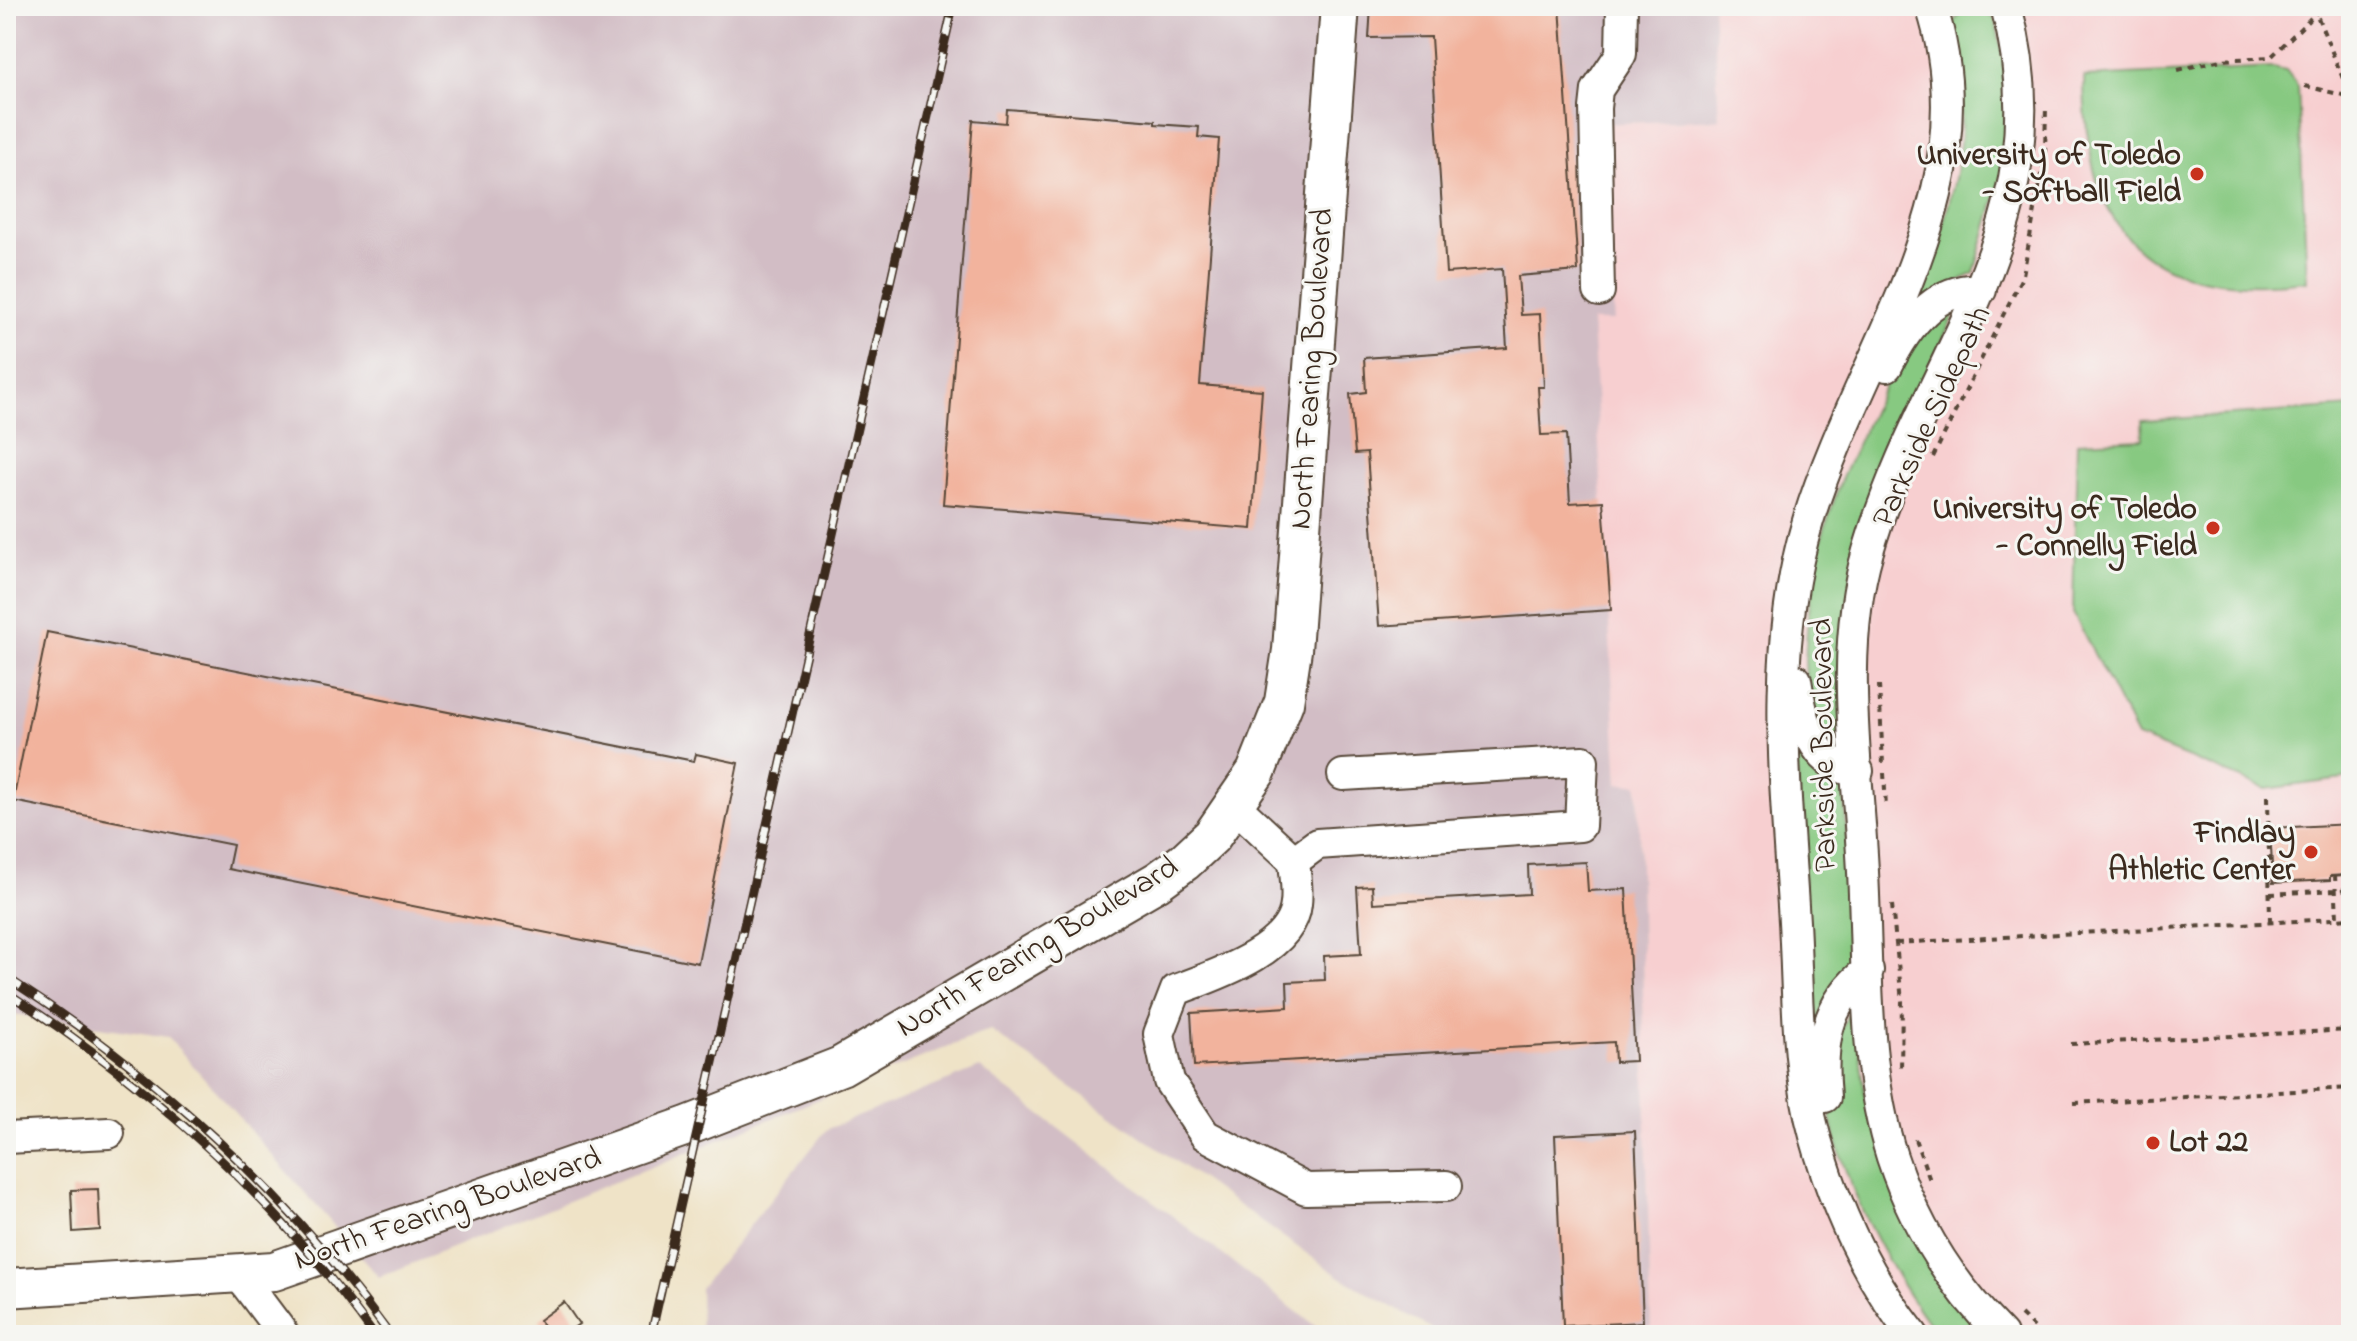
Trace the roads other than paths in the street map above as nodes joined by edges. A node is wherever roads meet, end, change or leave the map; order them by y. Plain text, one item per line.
1 (1340, 6) edge
2 (1622, 6) edge
3 (1931, 6) edge
4 (1955, 6) edge
5 (2004, 12) edge
6 (1940, 36) junction
7 (1981, 290) junction
8 (1599, 291) dead end
9 (1851, 414) junction
10 (1788, 626) junction
11 (1858, 771) junction
12 (1343, 775) dead end
13 (1235, 806) junction
14 (1294, 861) junction
15 (1868, 970) junction
16 (109, 1133) dead end
17 (6, 1138) edge
18 (1446, 1186) dead end
19 (1833, 1189) junction
20 (239, 1275) junction
21 (6, 1288) edge
22 (2010, 1324) edge
23 (284, 1335) edge
24 (1913, 1335) edge

1 - 13 main road, North Fearing Boulevard
2 - 8 street
3 - 6 street, Parkside Boulevard
4 - 6 street
5 - 7 street, Parkside Boulevard
6 - 9 street, Parkside Boulevard
7 - 9 street
7 - 11 street, Parkside Boulevard
9 - 10 street, Parkside Boulevard
10 - 11 street
10 - 19 street, Parkside Boulevard
11 - 15 street, Parkside Boulevard
12 - 14 street
13 - 14 street
13 - 20 main road, North Fearing Boulevard
14 - 18 street
15 - 19 street
15 - 22 street, Parkside Boulevard
16 - 17 street
19 - 24 street, Parkside Boulevard
20 - 21 main road, North Fearing Boulevard
20 - 23 street

